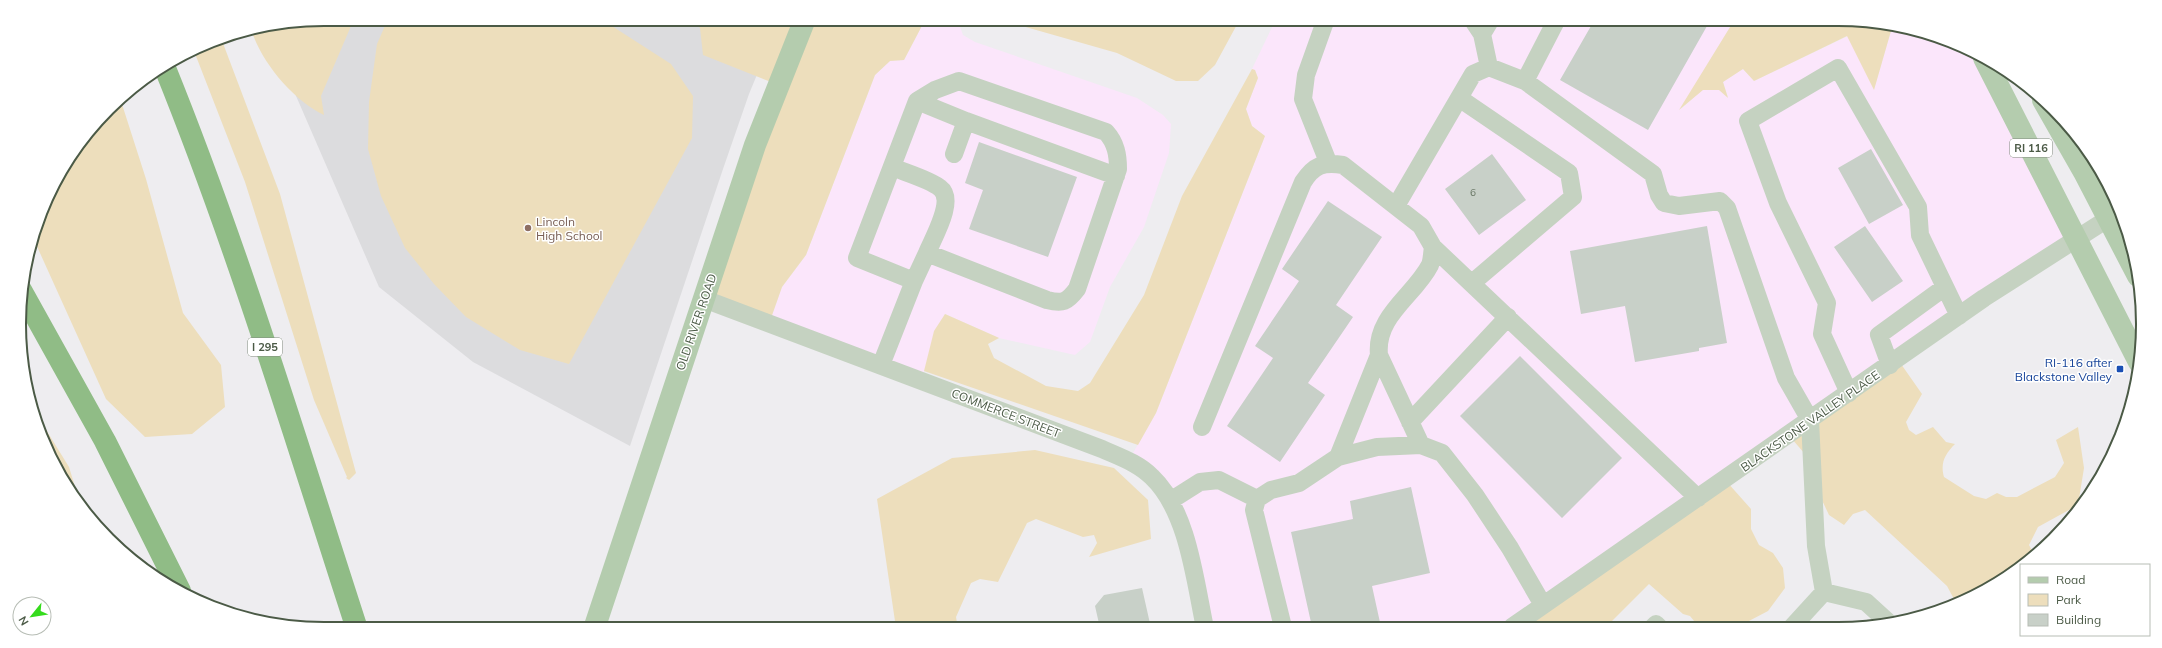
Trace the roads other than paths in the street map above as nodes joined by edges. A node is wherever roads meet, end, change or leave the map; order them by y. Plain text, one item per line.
1 (802, 26) edge
2 (1324, 26) edge
3 (1487, 26) edge
4 (1553, 26) edge
5 (1489, 67) junction
6 (1989, 67) edge
7 (166, 71) edge
8 (1525, 81) junction
9 (1459, 98) junction
10 (917, 101) junction
11 (2053, 117) edge
12 (966, 121) junction
13 (954, 154) dead end
14 (1328, 162) junction
15 (892, 166) junction
16 (1116, 176) junction
17 (1396, 206) junction
18 (2109, 218) junction
19 (2076, 238) junction
20 (1433, 247) junction
21 (927, 253) junction
22 (2128, 256) edge
23 (914, 281) junction
24 (1472, 283) junction
25 (1945, 287) junction
26 (704, 299) junction
27 (27, 302) edge
28 (1959, 316) junction
29 (1508, 317) junction
30 (2134, 352) edge
31 (1378, 355) junction
32 (881, 365) junction
33 (1890, 365) junction
34 (1849, 393) junction
35 (1810, 420) junction
36 (1410, 422) junction
37 (1202, 427) dead end
38 (1421, 445) junction
39 (1338, 457) junction
40 (1698, 498) junction
41 (1257, 499) junction
42 (1170, 501) junction
43 (176, 582) edge
44 (1824, 592) junction
45 (1543, 605) junction
46 (1883, 618) edge
47 (355, 622) edge
48 (596, 622) edge
49 (1204, 622) edge
50 (1282, 622) edge
51 (1519, 622) edge
52 (1797, 622) edge

1 - 26 main road, OLD RIVER ROAD
2 - 14 street
3 - 5 street
4 - 8 street
5 - 8 street
5 - 9 street
6 - 19 main road, RI 116
7 - 47 highway, I 295
8 - 35 street
9 - 17 street
9 - 24 street
10 - 12 street
10 - 15 street
10 - 16 street
11 - 18 main road, RI 116
12 - 13 street
12 - 16 street
14 - 17 street
14 - 37 street
15 - 21 street
15 - 23 street
16 - 21 street
17 - 20 street
18 - 19 street, BLACKSTONE VALLEY PLACE
18 - 22 main road, RI 116
19 - 28 street, BLACKSTONE VALLEY PLACE
19 - 30 main road, RI 116
20 - 24 street
20 - 31 street
21 - 23 street
23 - 32 street
24 - 29 street
25 - 28 street
25 - 33 street
25 - 34 street
26 - 32 street, COMMERCE STREET
26 - 48 main road, OLD RIVER ROAD
27 - 43 highway
28 - 33 street, BLACKSTONE VALLEY PLACE
29 - 36 street
29 - 40 street
31 - 36 street
31 - 39 street
32 - 42 street, COMMERCE STREET
33 - 34 street, BLACKSTONE VALLEY PLACE
34 - 35 street, BLACKSTONE VALLEY PLACE
35 - 40 street, BLACKSTONE VALLEY PLACE
35 - 44 street
36 - 38 street
38 - 39 street
38 - 45 street
39 - 41 street
40 - 45 street, BLACKSTONE VALLEY PLACE
41 - 42 street
41 - 50 street
42 - 49 street, COMMERCE STREET
44 - 46 street
44 - 52 street
45 - 51 street, BLACKSTONE VALLEY PLACE

